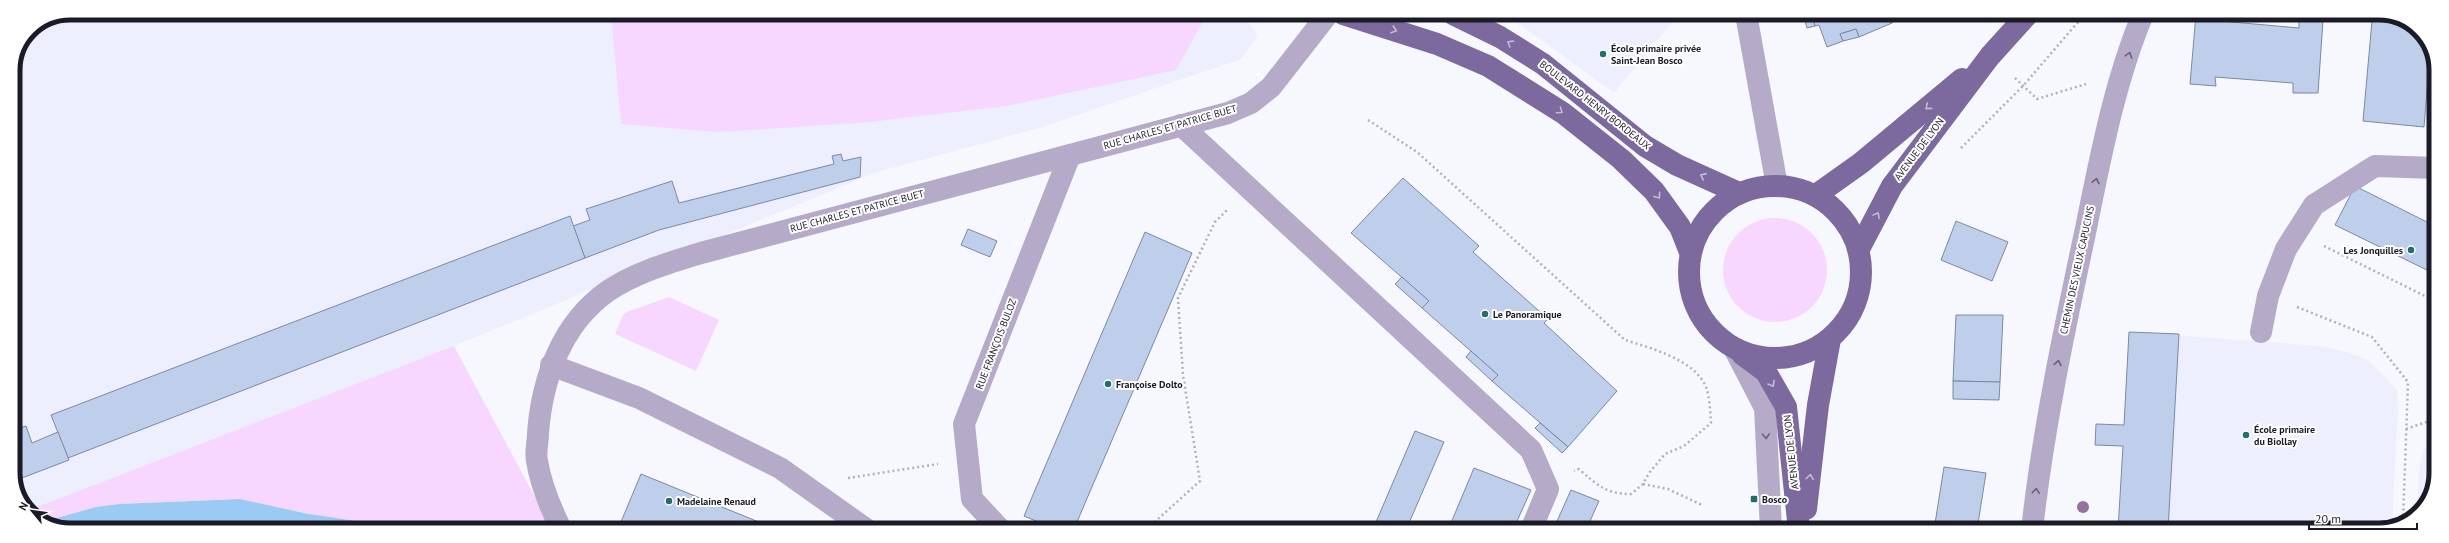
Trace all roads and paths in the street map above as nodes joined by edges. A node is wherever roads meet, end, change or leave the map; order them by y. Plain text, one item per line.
1 (1323, 20) edge
2 (1363, 20) edge
3 (1465, 20) edge
4 (1747, 20) edge
5 (2023, 20) edge
6 (2080, 20) edge
7 (2141, 20) edge
8 (1990, 56) junction
9 (2015, 78) dead end
10 (2089, 83) dead end
11 (2023, 86) junction
12 (1368, 120) dead end
13 (1181, 125) junction
14 (1956, 154) dead end
15 (1070, 155) junction
16 (2429, 168) edge
17 (1778, 186) junction
18 (1249, 188) junction
19 (1739, 193) junction
20 (1816, 195) junction
21 (2296, 233) junction
22 (1859, 250) junction
23 (1690, 252) junction
24 (2268, 296) junction
25 (2429, 298) edge
26 (2261, 332) dead end
27 (1830, 338) junction
28 (1734, 348) junction
29 (550, 365) junction
30 (2429, 420) edge
31 (2406, 429) junction
32 (968, 460) junction
33 (1546, 483) junction
34 (803, 484) junction
35 (1643, 484) junction
36 (1702, 505) dead end
37 (2403, 516) edge
38 (558, 523) edge
39 (858, 523) edge
40 (994, 523) edge
41 (1154, 523) edge
42 (1534, 523) edge
43 (1771, 523) edge
44 (1798, 523) edge
45 (1805, 523) edge
46 (2033, 523) edge

1 - 13 street, RUE CHARLES ET PATRICE BUET
2 -> 23 main road
19 -> 3 main road, BOULEVARD HENRY BORDEAUX
4 - 17 street
5 - 8 main road, AVENUE DE LYON
6 - 11 path
46 -> 7 street, CHEMIN DES VIEUX CAPUCINS
8 -> 20 main road, AVENUE DE LYON
22 -> 8 main road, AVENUE DE LYON
9 - 11 path
10 - 11 path
11 - 14 path
12 - 35 path
13 - 15 street, RUE CHARLES ET PATRICE BUET
13 - 18 street
15 - 29 street, RUE CHARLES ET PATRICE BUET
15 - 32 street, RUE FRANÇOIS BULOZ
16 - 21 street
17 - 19 main road
17 - 20 main road
18 - 33 street
18 - 41 path
19 - 23 main road
20 - 22 main road
21 - 24 street
21 - 25 path
22 - 27 main road
23 - 28 main road
24 - 26 street
24 - 31 path
27 - 28 main road
45 -> 27 main road, AVENUE DE LYON
28 -> 43 street
28 -> 44 main road, AVENUE DE LYON
29 - 34 street
29 - 38 street, RUE CHARLES ET PATRICE BUET
30 - 31 path
31 - 37 path
32 - 34 path
32 - 40 street, RUE FRANÇOIS BULOZ
33 - 35 path
33 - 42 street
34 - 39 street
35 - 36 path

